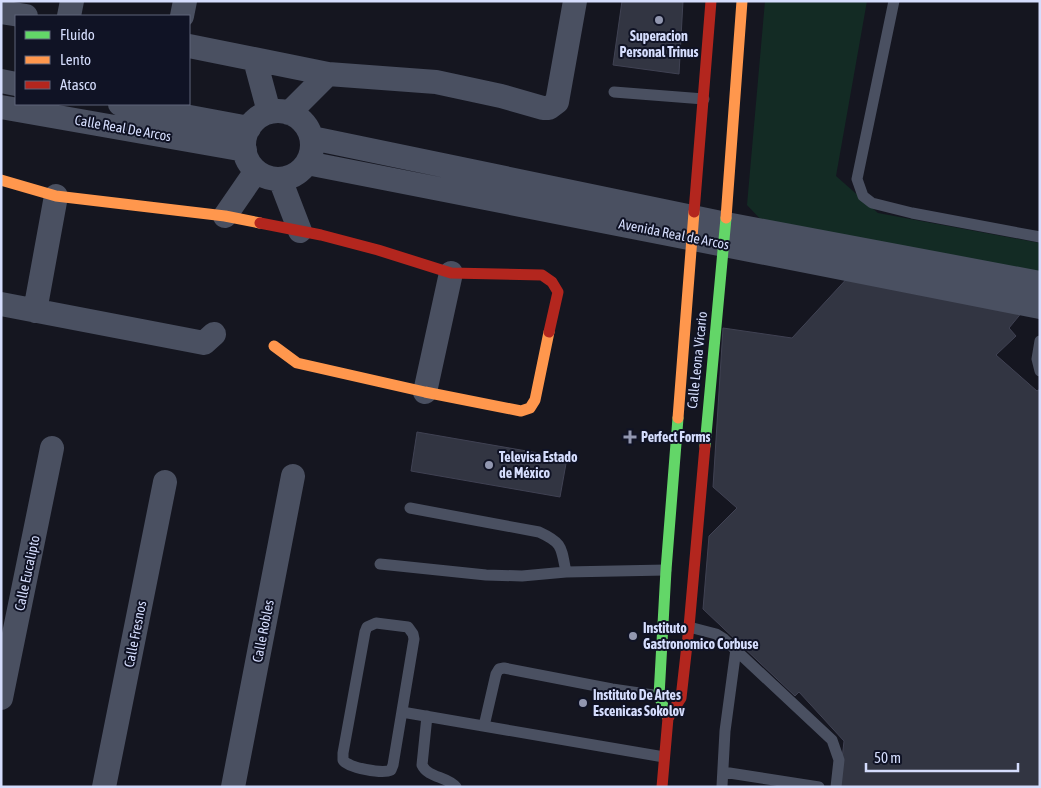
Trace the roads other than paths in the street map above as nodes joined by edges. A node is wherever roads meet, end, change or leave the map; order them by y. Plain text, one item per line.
1 (72, 1) edge
2 (185, 1) edge
3 (575, 1) edge
4 (711, 1) edge
5 (742, 1) edge
6 (894, 1) edge
7 (1, 12) edge
8 (20, 15) edge
9 (69, 15) edge
10 (182, 15) edge
11 (190, 46) edge
12 (255, 60) junction
13 (328, 74) junction
14 (1, 81) edge
15 (15, 84) edge
16 (614, 92) dead end
17 (704, 99) junction
18 (124, 105) edge
19 (1, 106) edge
20 (279, 113) junction
21 (312, 138) junction
22 (247, 139) junction
23 (307, 163) junction
24 (256, 171) junction
25 (1, 180) edge
26 (280, 180) junction
27 (56, 196) junction
28 (225, 216) junction
29 (694, 227) junction
30 (300, 231) junction
31 (725, 234) junction
32 (1040, 237) edge
33 (451, 273) junction
34 (1040, 283) edge
35 (1, 304) edge
36 (1040, 307) edge
37 (35, 311) junction
38 (214, 334) dead end
39 (1040, 341) edge
40 (274, 346) dead end
41 (1040, 372) edge
42 (426, 392) junction
43 (52, 448) dead end
44 (293, 476) dead end
45 (165, 482) dead end
46 (410, 508) dead end
47 (380, 564) dead end
48 (666, 570) junction
49 (566, 572) junction
50 (689, 627) junction
51 (736, 649) junction
52 (659, 696) junction
53 (1, 698) edge
54 (681, 698) junction
55 (402, 712) junction
56 (427, 716) junction
57 (668, 718) junction
58 (484, 726) junction
59 (664, 756) junction
60 (723, 772) junction
61 (722, 786) edge
62 (104, 787) edge
63 (232, 787) edge
64 (456, 787) edge
65 (662, 787) edge
66 (819, 787) edge
67 (836, 787) edge

1 - 9 street
2 - 10 street
3 - 13 street
4 - 17 main road, Calle Leona Vicario
5 - 31 main road, Calle Leona Vicario
6 - 32 lane
7 - 8 street
11 - 12 street
12 - 13 street
12 - 20 street
13 - 20 street
14 - 15 street
16 - 17 lane
17 - 29 main road, Calle Leona Vicario
18 - 22 street, Calle Real De Arcos
19 - 22 street, Calle Real De Arcos
20 - 21 street
20 - 22 street
21 - 23 street
21 - 29 street, Avenida Real de Arcos
22 - 24 street
23 - 26 street
23 - 29 street, Avenida Real de Arcos
24 - 26 street
24 - 28 street
25 - 27 main road
26 - 30 street
27 - 28 main road
27 - 37 street
28 - 30 main road
29 - 31 street, Avenida Real de Arcos
29 - 48 main road, Calle Leona Vicario
30 - 33 main road
31 - 34 street, Avenida Real de Arcos
31 - 36 street, Avenida Real de Arcos
31 - 50 main road, Calle Leona Vicario
33 - 42 street
33 - 42 main road
35 - 37 street
37 - 38 street
39 - 41 lane
40 - 42 main road
43 - 53 street, Calle Eucalipto
44 - 63 street, Calle Robles
45 - 62 street, Calle Fresnos
46 - 49 lane
47 - 49 lane
48 - 49 lane
48 - 52 main road, Calle Leona Vicario
50 - 51 lane
50 - 54 main road, Calle Leona Vicario
51 - 60 lane
51 - 67 lane
52 - 54 lane
52 - 57 main road, Calle Leona Vicario
52 - 58 lane
54 - 57 main road, Calle Leona Vicario
55 - 55 lane
55 - 56 lane
56 - 58 lane
56 - 64 lane
57 - 59 main road, Calle Leona Vicario
58 - 59 lane
59 - 65 main road, Calle Leona Vicario
60 - 61 lane
60 - 66 lane

